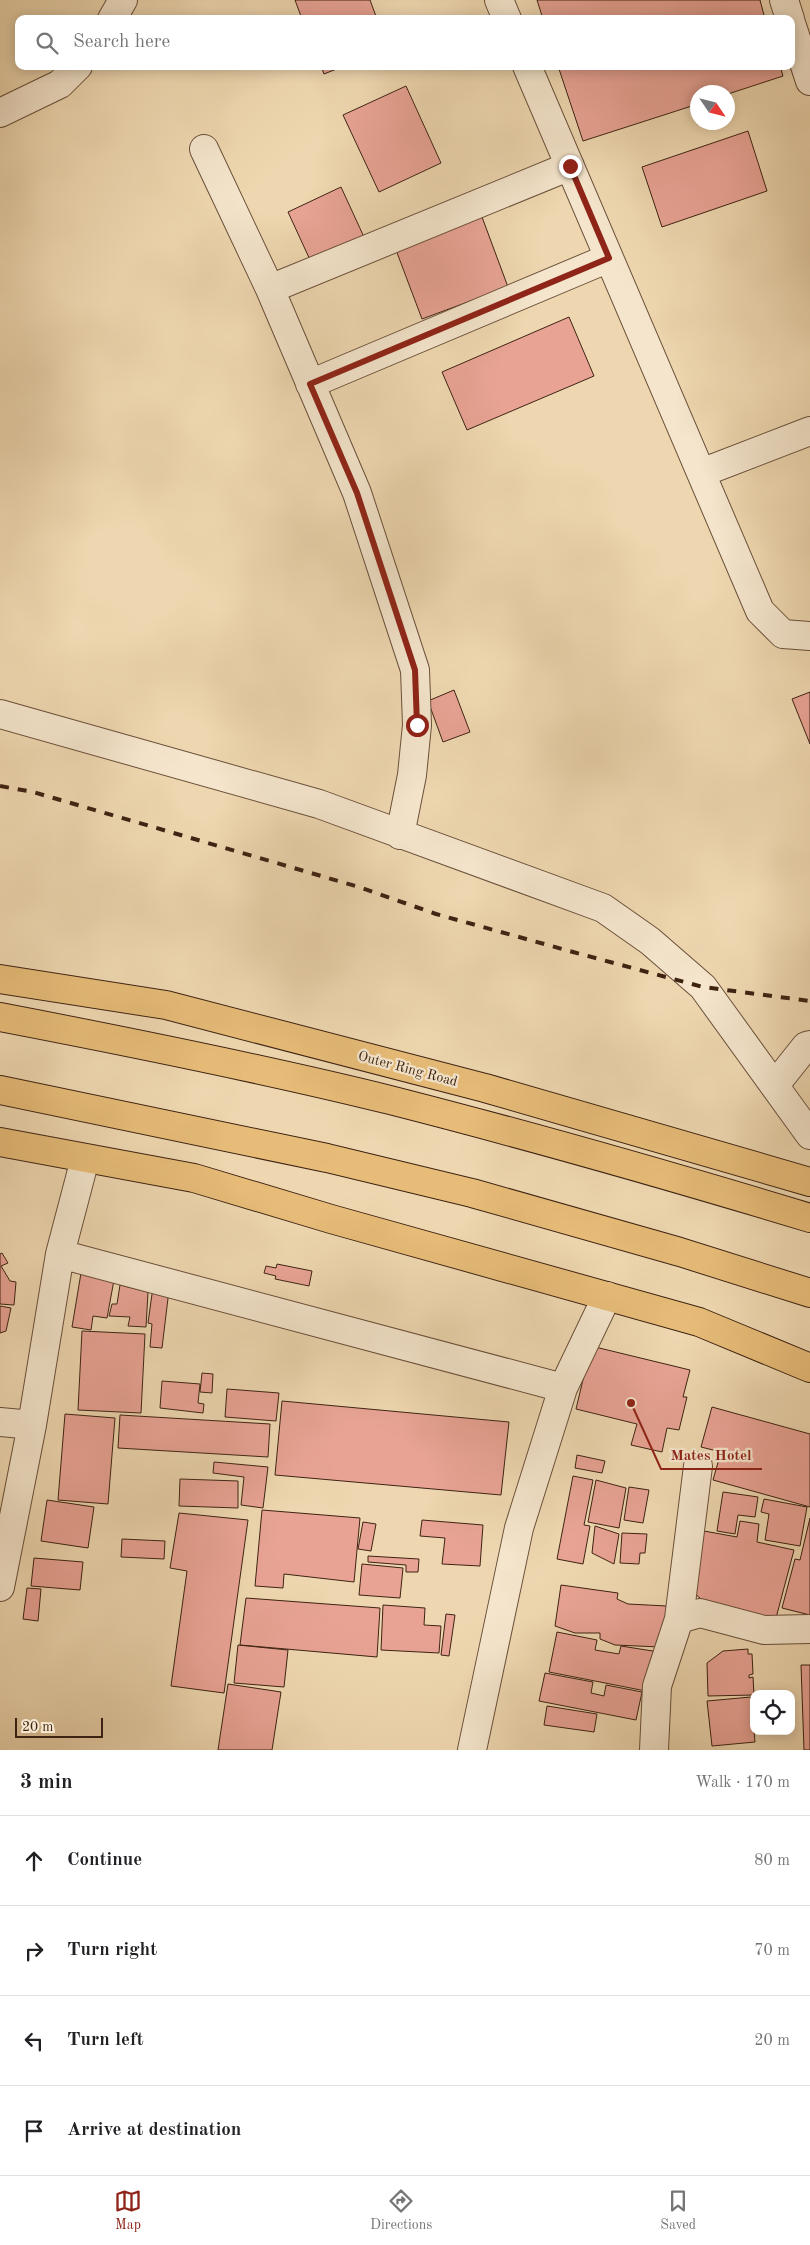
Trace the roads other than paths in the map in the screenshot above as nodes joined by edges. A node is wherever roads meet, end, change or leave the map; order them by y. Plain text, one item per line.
1 (123, 0) edge
2 (499, 0) edge
3 (784, 0) edge
4 (114, 15) edge
5 (505, 15) edge
6 (789, 15) edge
7 (795, 35) edge
8 (74, 70) edge
9 (529, 70) edge
10 (810, 81) edge
11 (0, 113) edge
12 (204, 149) dead end
13 (570, 166) junction
14 (609, 258) junction
15 (270, 289) junction
16 (310, 384) junction
17 (810, 432) edge
18 (701, 473) junction
19 (810, 636) edge
20 (0, 714) edge
21 (400, 834) junction
22 (0, 979) edge
23 (0, 1017) edge
24 (810, 1046) edge
25 (775, 1085) junction
26 (0, 1090) edge
27 (810, 1135) edge
28 (0, 1142) edge
29 (84, 1159) junction
30 (810, 1182) edge
31 (810, 1218) edge
32 (60, 1254) junction
33 (810, 1293) edge
34 (607, 1296) junction
35 (810, 1368) edge
36 (563, 1388) junction
37 (0, 1422) edge
38 (32, 1425) junction
39 (698, 1466) dead end
40 (0, 1587) edge
41 (679, 1619) junction
42 (810, 1629) edge
43 (472, 1750) edge
44 (654, 1750) edge

1 - 4 street
2 - 5 street
3 - 6 street
7 - 10 street
8 - 11 street
9 - 13 street
12 - 15 street
13 - 14 street
13 - 15 street
14 - 16 street
14 - 18 street
15 - 16 street
16 - 21 street
17 - 18 street
18 - 19 street
20 - 21 street
21 - 25 street
22 - 30 main road, Outer Ring Road
23 - 31 main road
24 - 25 street
25 - 27 street
26 - 33 main road
28 - 29 main road
29 - 32 street
29 - 34 main road
32 - 36 street
32 - 38 street
34 - 35 main road
34 - 36 street
36 - 43 street
37 - 38 street
38 - 40 street
39 - 41 street
41 - 42 street
41 - 44 street

